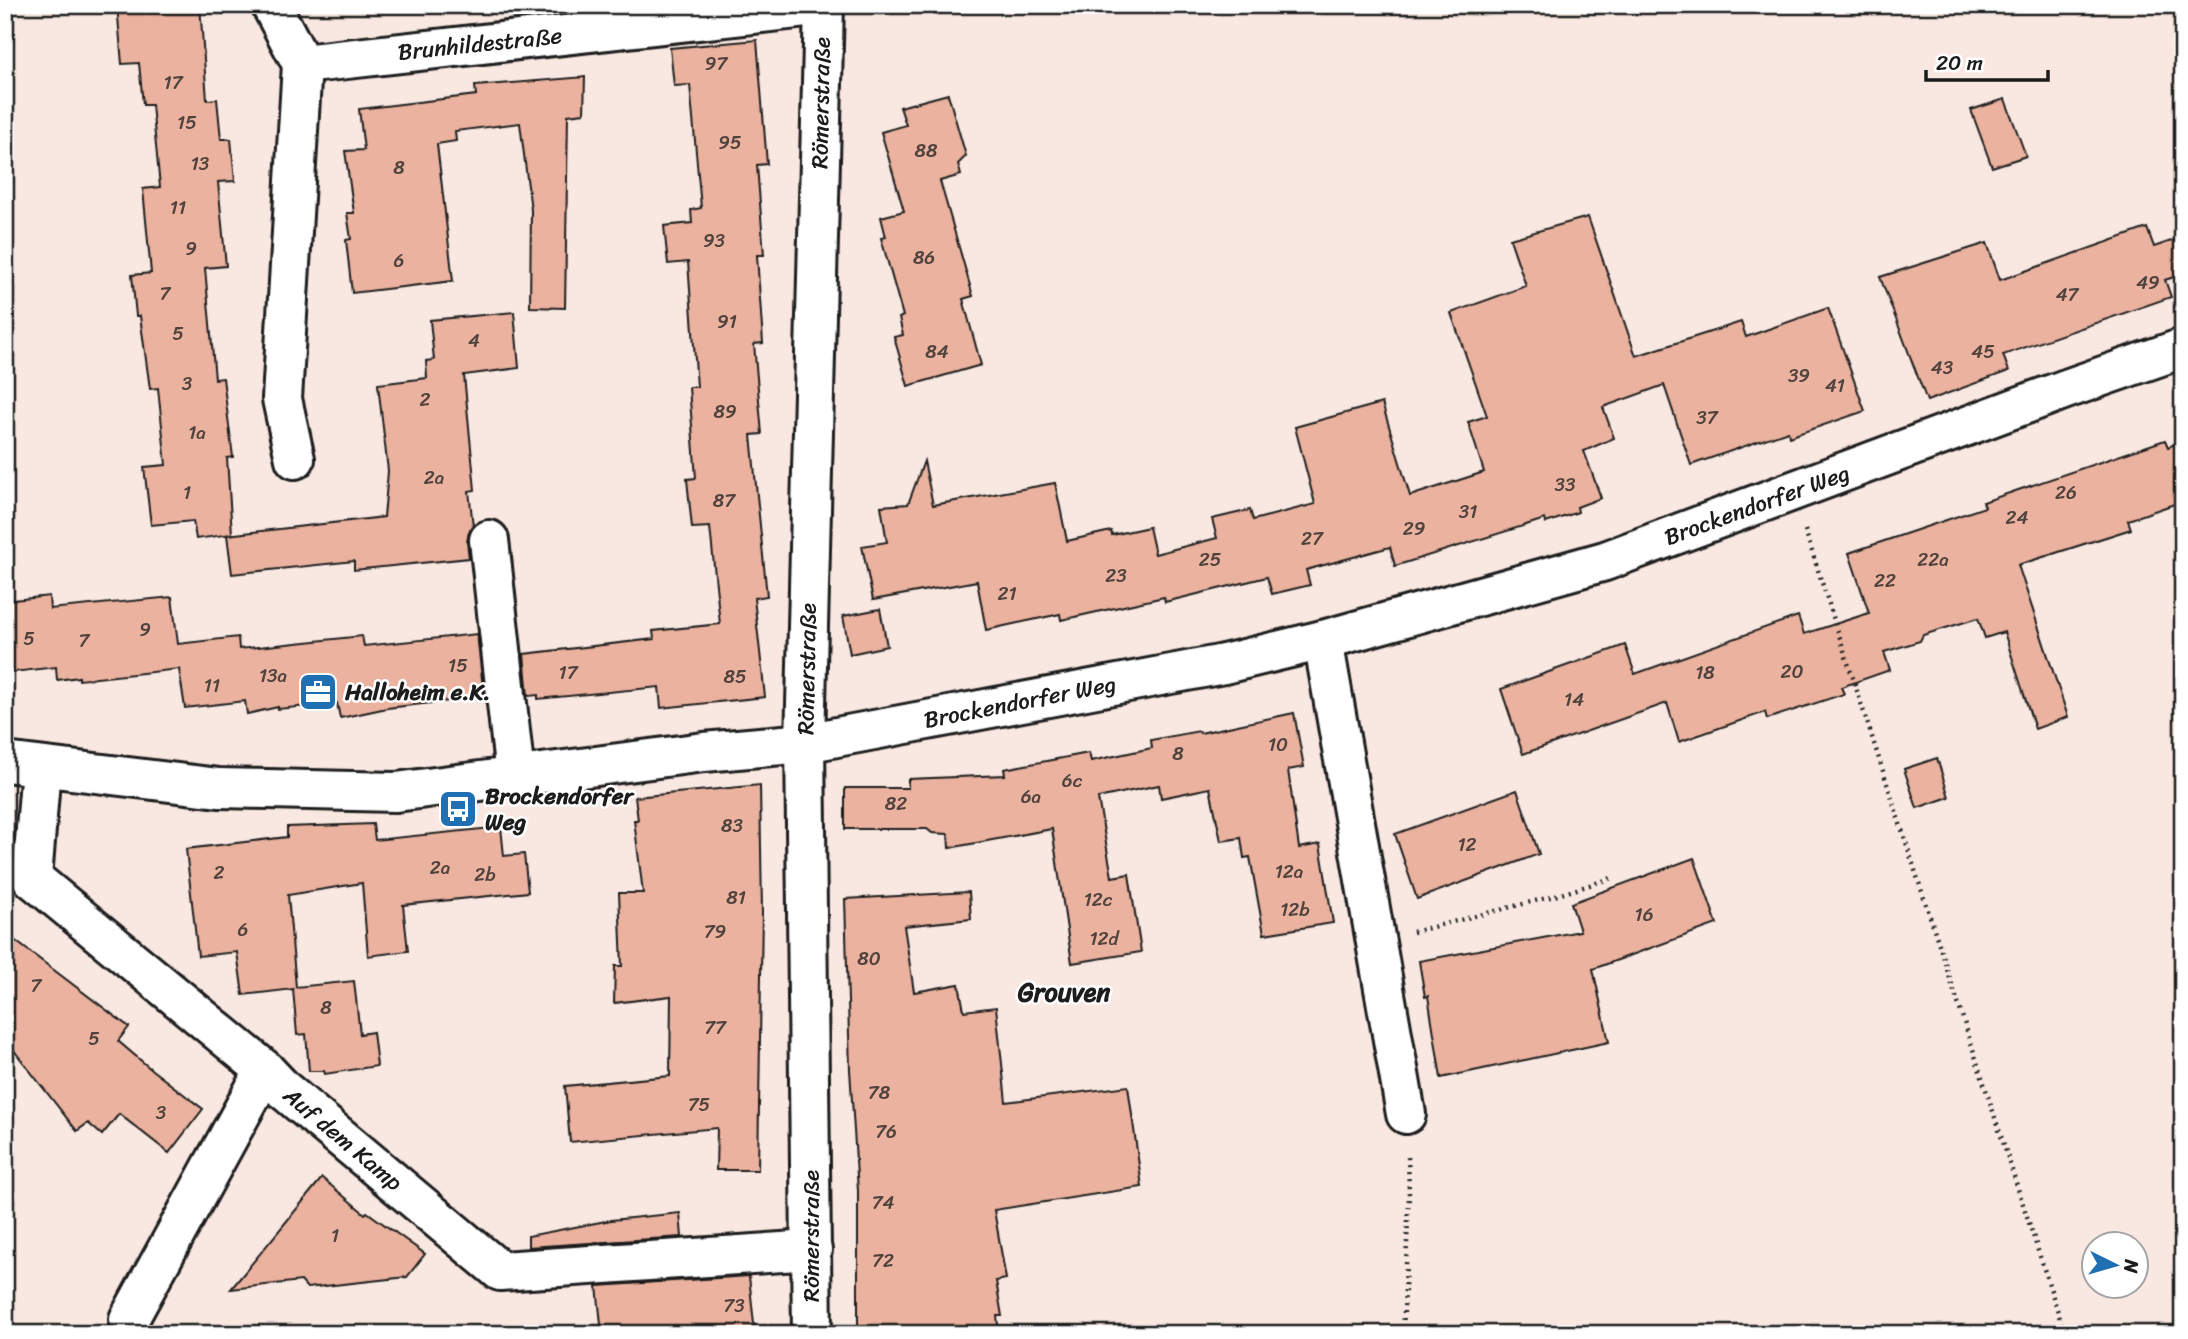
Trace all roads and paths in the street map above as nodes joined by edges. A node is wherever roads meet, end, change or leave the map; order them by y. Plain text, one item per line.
1 (271, 5) edge
2 (824, 6) edge
3 (302, 64) junction
4 (2183, 348) edge
5 (295, 459) dead end
6 (1793, 493) junction
7 (489, 540) dead end
8 (1323, 640) junction
9 (804, 743) junction
10 (23, 765) edge
11 (515, 776) junction
12 (1615, 877) dead end
13 (1376, 938) junction
14 (265, 1070) junction
15 (1406, 1114) joint
16 (812, 1250) junction
17 (130, 1334) edge
18 (812, 1334) edge
19 (1403, 1334) edge
20 (2065, 1334) edge

1 - 3 street
2 - 3 street, Brunhildestraße
2 - 9 street, Römerstraße
3 - 5 street
4 - 6 street, Brockendorfer Weg
6 - 8 street, Brockendorfer Weg
6 - 20 path
7 - 11 street
8 - 9 street, Brockendorfer Weg
8 - 13 street
9 - 11 street, Brockendorfer Weg
9 - 16 street, Römerstraße
10 - 11 street, Brockendorfer Weg
10 - 14 street, Auf dem Kamp
12 - 13 path
13 - 15 street
14 - 16 street, Auf dem Kamp
14 - 17 street
15 - 19 path
16 - 18 street, Römerstraße

